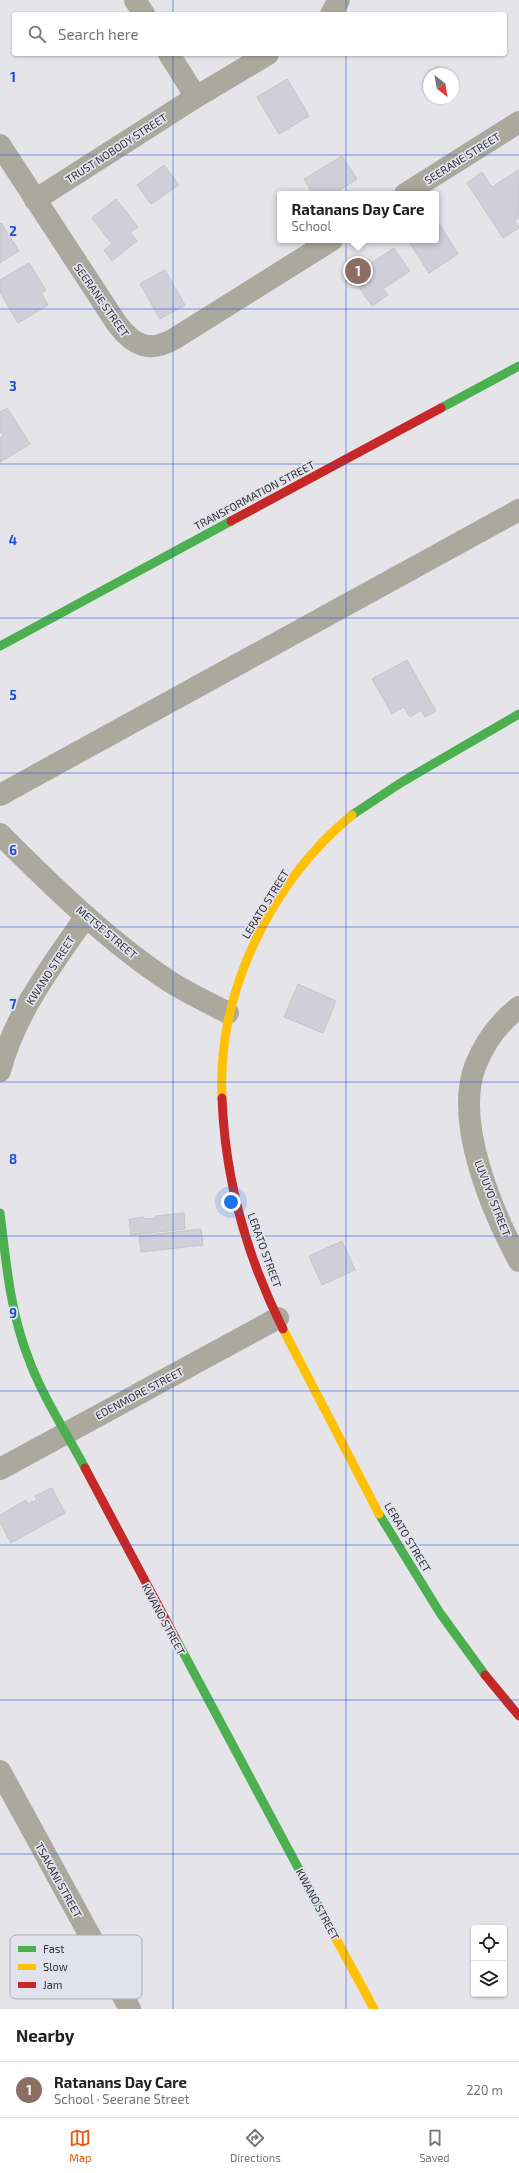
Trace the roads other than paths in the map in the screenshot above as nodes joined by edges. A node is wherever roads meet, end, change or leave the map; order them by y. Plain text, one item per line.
1 (135, 0) edge
2 (339, 0) edge
3 (143, 12) edge
4 (332, 12) edge
5 (170, 56) edge
6 (265, 56) edge
7 (196, 97) junction
8 (519, 122) edge
9 (0, 145) edge
10 (410, 191) edge
11 (35, 200) junction
12 (327, 243) edge
13 (519, 366) edge
14 (519, 510) edge
15 (0, 646) edge
16 (519, 714) edge
17 (0, 795) edge
18 (0, 834) edge
19 (86, 916) junction
20 (519, 1007) edge
21 (228, 1013) junction
22 (0, 1071) edge
23 (0, 1213) edge
24 (519, 1261) edge
25 (278, 1318) junction
26 (65, 1433) junction
27 (0, 1469) edge
28 (519, 1716) edge
29 (0, 1771) edge
30 (90, 1935) edge
31 (125, 1999) edge
32 (130, 2009) edge
33 (374, 2009) edge

1 - 3 street
2 - 4 street
5 - 7 street
6 - 7 street, TRUST NOBODY STREET
7 - 11 street, TRUST NOBODY STREET
8 - 10 street, SEERANE STREET
9 - 11 street, SEERANE STREET
11 - 12 street, SEERANE STREET
13 - 15 street, TRANSFORMATION STREET
14 - 17 street
16 - 21 street, LERATO STREET
18 - 19 street, METSE STREET
19 - 21 street, METSE STREET
19 - 22 street, KWANO STREET
20 - 24 street, LUVUYO STREET
21 - 25 street, LERATO STREET
23 - 26 street, KWANO STREET
25 - 26 street, EDENMORE STREET
25 - 28 street, LERATO STREET
26 - 27 street, EDENMORE STREET
26 - 33 street, KWANO STREET
29 - 30 street, TSAKANI STREET
31 - 32 street, TSAKANI STREET

